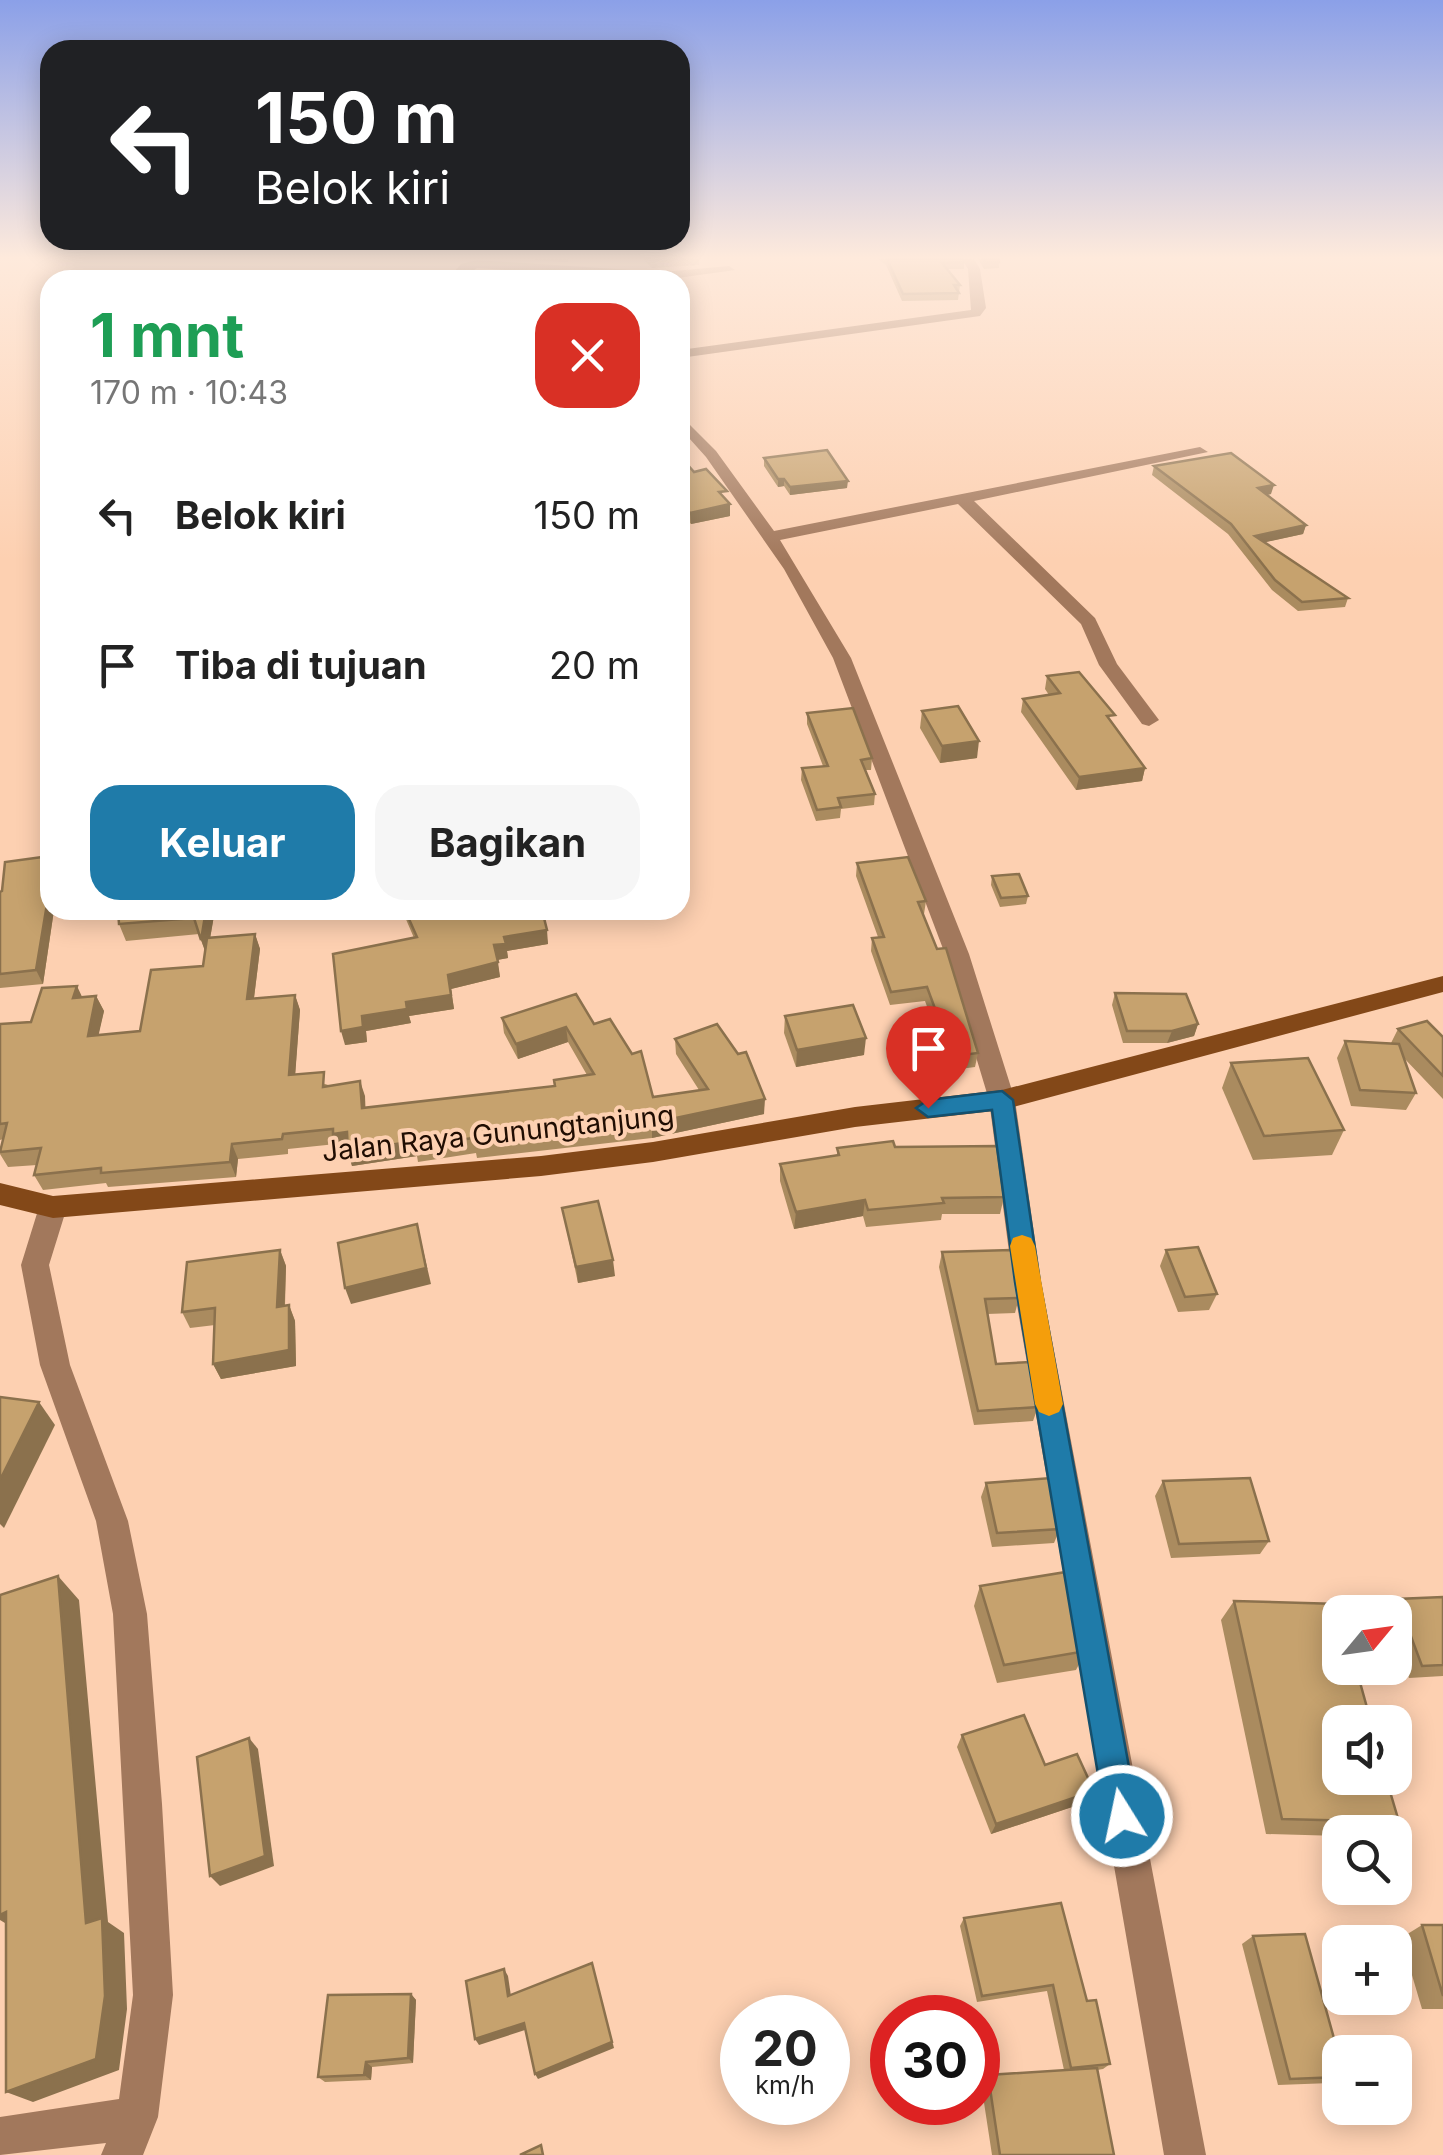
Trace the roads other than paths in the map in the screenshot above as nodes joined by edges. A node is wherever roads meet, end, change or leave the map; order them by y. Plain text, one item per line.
1 (690, 430) edge
2 (1200, 452) dead end
3 (963, 500) junction
4 (770, 538) junction
5 (1149, 720) dead end
6 (1443, 984) edge
7 (1002, 1100) junction
8 (0, 1194) edge
9 (53, 1206) junction
10 (130, 2136) edge
11 (0, 2138) edge
12 (1184, 2155) edge

1 - 4 street
2 - 3 street
3 - 4 street
3 - 5 street
4 - 7 street
6 - 7 main road, Jalan Raya Gunungtanjung
7 - 9 main road, Jalan Raya Gunungtanjung
7 - 12 street
8 - 9 main road, Jalan Raya Gunungtanjung
9 - 10 street
10 - 11 street

